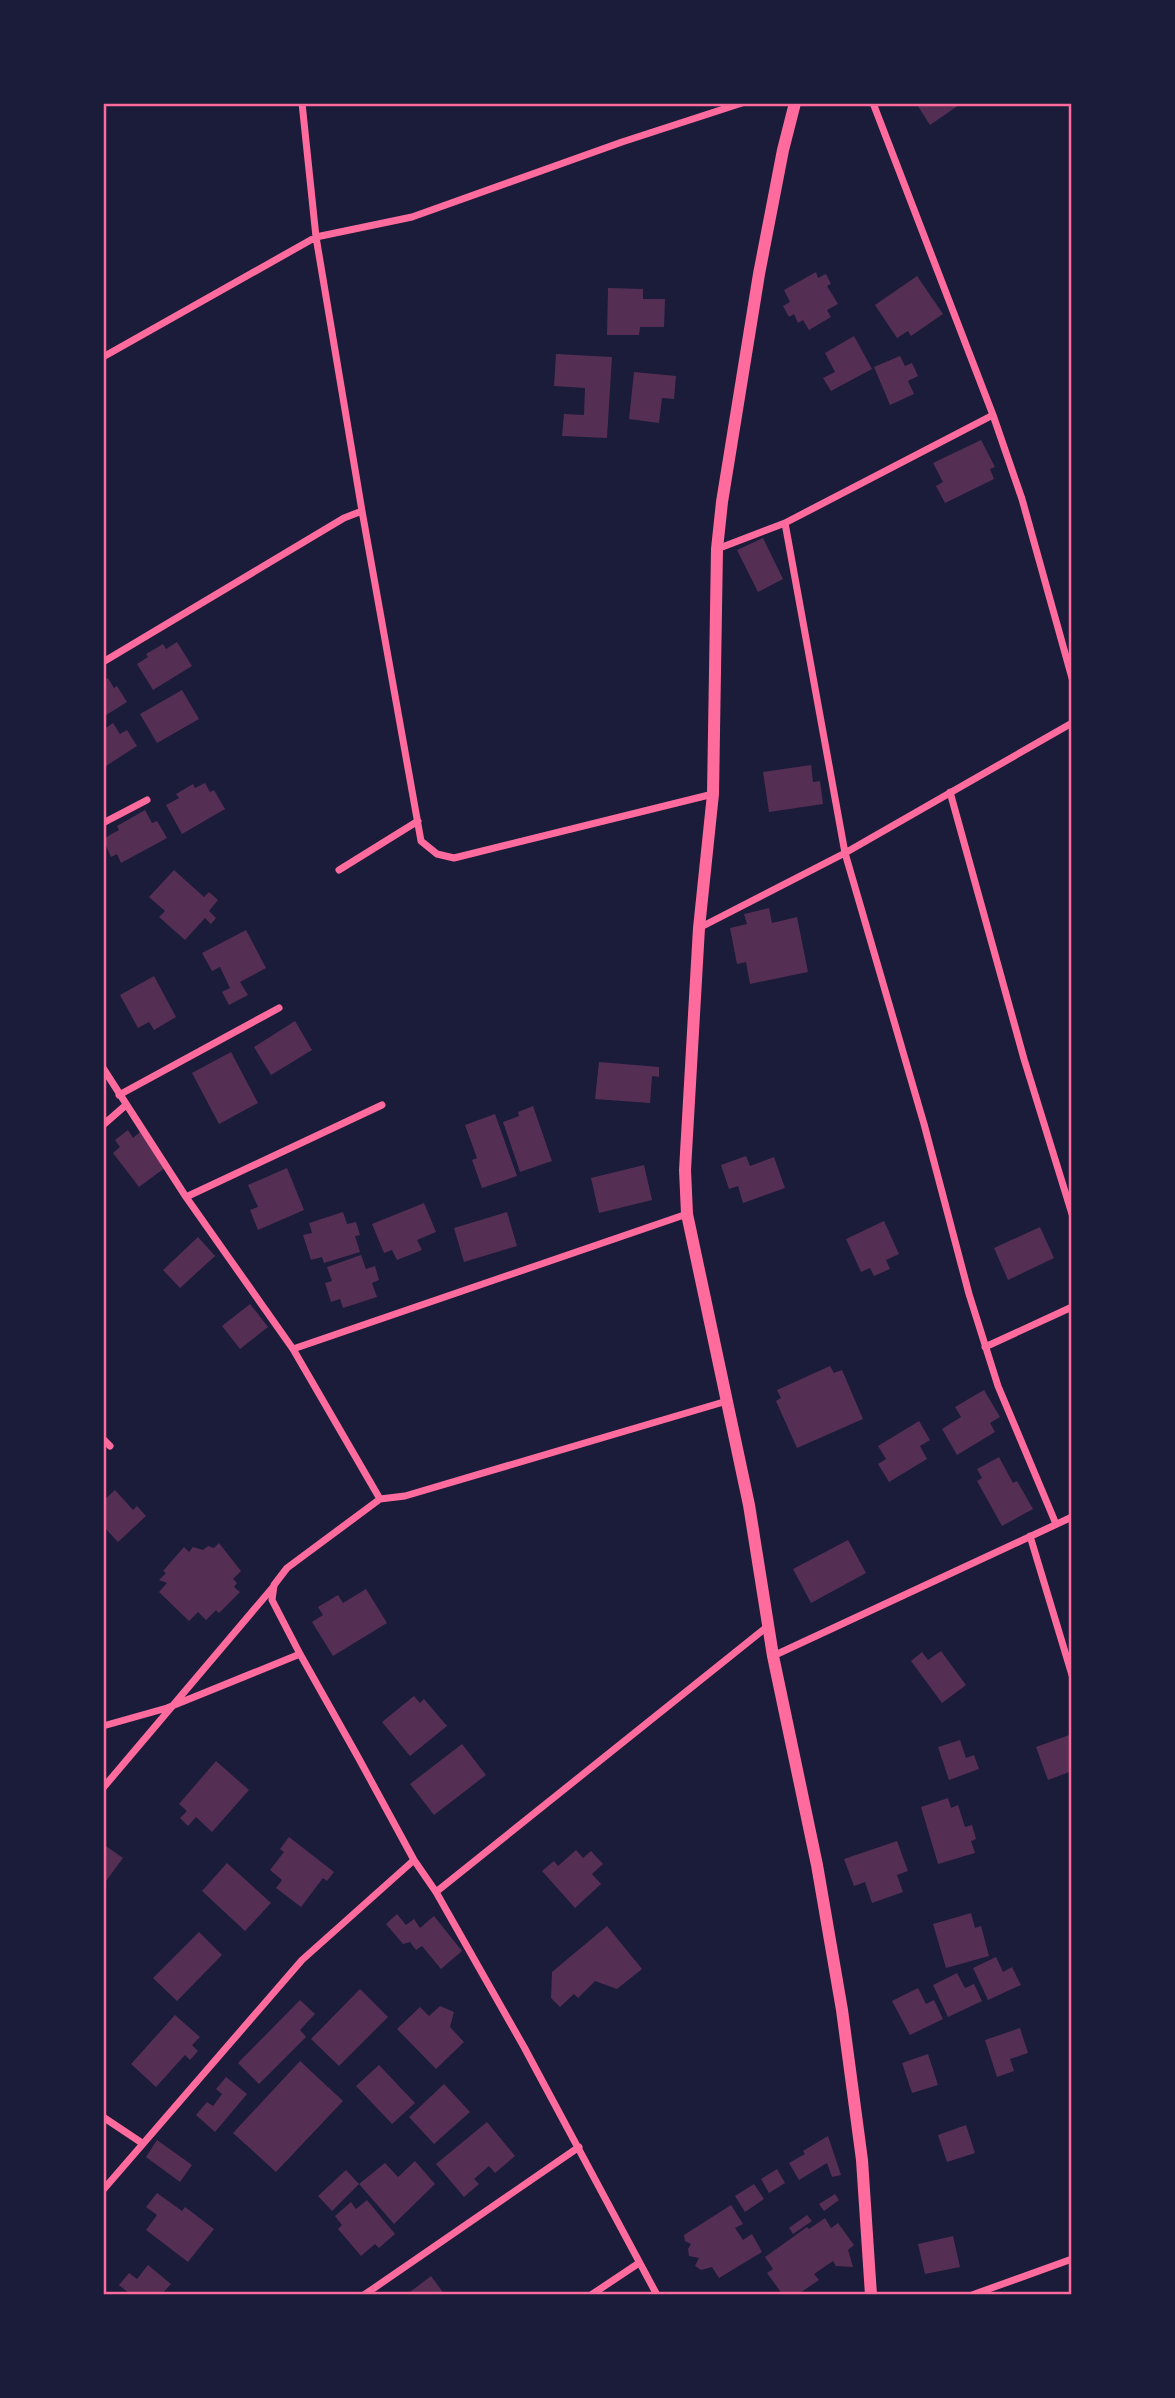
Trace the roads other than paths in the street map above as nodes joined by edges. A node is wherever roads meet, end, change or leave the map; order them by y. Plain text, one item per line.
1 (302, 103) edge
2 (742, 103) edge
3 (795, 103) edge
4 (873, 103) edge
5 (316, 237) junction
6 (103, 357) edge
7 (993, 415) junction
8 (362, 511) junction
9 (785, 523) junction
10 (717, 549) junction
11 (103, 662) edge
12 (1072, 678) edge
13 (1072, 723) edge
14 (950, 792) junction
15 (713, 794) junction
16 (147, 800) dead end
17 (418, 821) junction
18 (103, 823) edge
19 (845, 853) junction
20 (339, 870) dead end
21 (699, 928) junction
22 (279, 1008) dead end
23 (103, 1068) edge
24 (120, 1095) junction
25 (126, 1105) junction
26 (382, 1105) dead end
27 (103, 1125) edge
28 (186, 1197) junction
29 (687, 1214) junction
30 (1072, 1214) edge
31 (1072, 1307) edge
32 (985, 1347) junction
33 (293, 1349) junction
34 (727, 1401) junction
35 (103, 1439) edge
36 (110, 1446) dead end
37 (380, 1499) junction
38 (1072, 1517) edge
39 (1056, 1524) junction
40 (1030, 1536) junction
41 (274, 1585) junction
42 (768, 1626) junction
43 (300, 1654) junction
44 (773, 1656) junction
45 (1072, 1675) edge
46 (172, 1706) junction
47 (103, 1726) edge
48 (103, 1788) edge
49 (414, 1860) junction
50 (436, 1892) junction
51 (103, 2117) edge
52 (142, 2143) junction
53 (579, 2147) junction
54 (103, 2190) edge
55 (1072, 2259) edge
56 (639, 2263) junction
57 (364, 2295) edge
58 (592, 2295) edge
59 (657, 2295) edge
60 (871, 2295) edge
61 (972, 2295) edge

1 - 5 street
2 - 5 street
3 - 10 street
4 - 7 street
5 - 6 street
5 - 8 street
7 - 9 street
7 - 12 street
8 - 11 street
8 - 17 street
9 - 10 street
9 - 19 street
10 - 15 street
13 - 14 street
14 - 19 street
14 - 30 street
15 - 17 street
15 - 21 street
16 - 18 street
17 - 20 street
19 - 21 street
19 - 32 street
21 - 29 street
22 - 24 street
23 - 24 street
24 - 25 street
25 - 27 street
25 - 28 street
26 - 28 street
28 - 33 street
29 - 33 street
29 - 34 street
31 - 32 street
32 - 39 street
33 - 37 street
34 - 37 street
34 - 42 street
35 - 36 street
37 - 41 street
38 - 39 street
39 - 40 street
40 - 44 street
40 - 45 street
41 - 43 street
41 - 46 street
42 - 44 street
42 - 50 street
43 - 46 street
43 - 49 street
44 - 60 street
46 - 47 street
46 - 48 street
49 - 50 street
49 - 52 street
50 - 53 street
51 - 52 street
52 - 54 street
53 - 56 street
53 - 57 street
55 - 61 street
56 - 58 street
56 - 59 street

